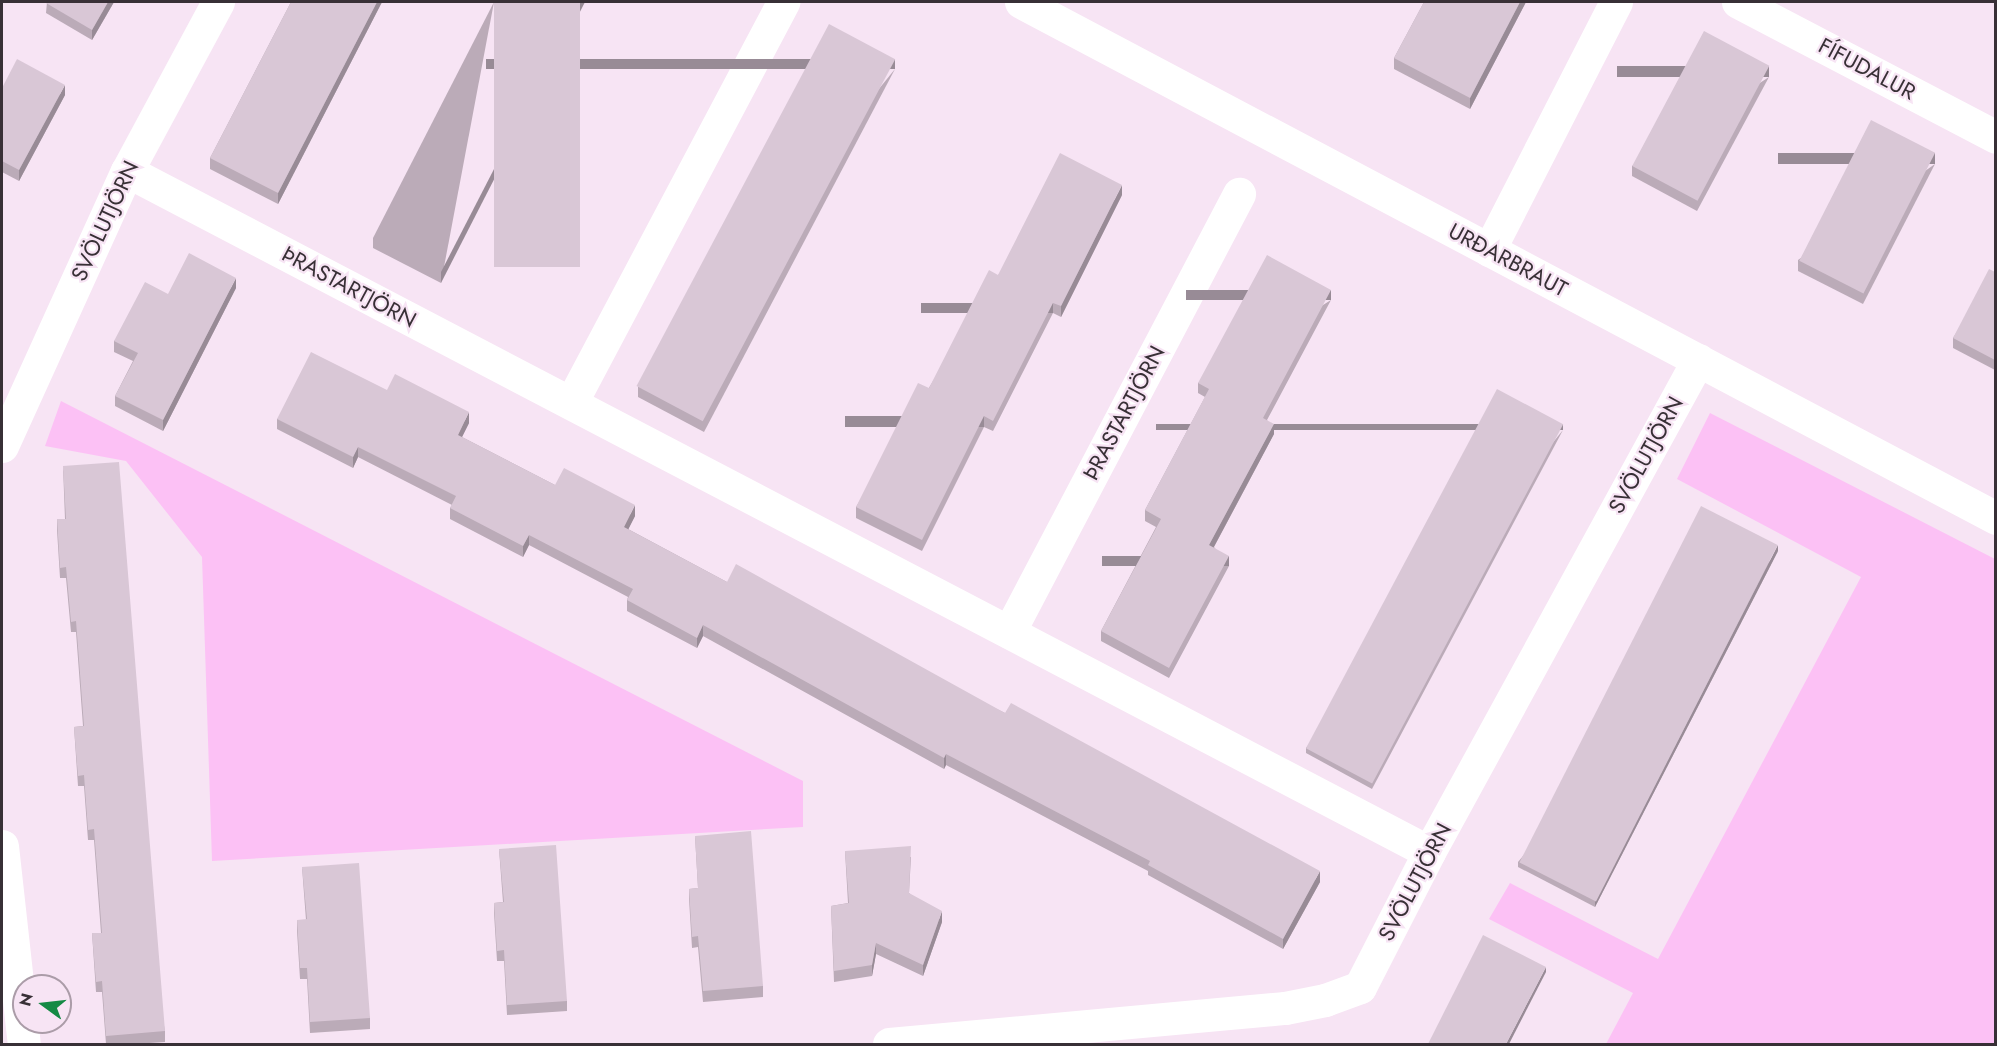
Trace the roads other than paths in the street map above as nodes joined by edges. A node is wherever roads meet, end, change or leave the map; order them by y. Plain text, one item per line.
1 (218, 2) edge
2 (783, 2) edge
3 (1020, 2) edge
4 (1616, 2) edge
5 (1738, 2) edge
6 (1995, 137) edge
7 (127, 171) junction
8 (1239, 194) dead end
9 (1489, 250) junction
10 (1698, 360) junction
11 (571, 403) junction
12 (2, 446) edge
13 (1995, 518) edge
14 (1009, 632) junction
15 (2, 846) edge
16 (1429, 852) junction
17 (24, 1044) edge
18 (889, 1044) edge

1 - 7 street, SVÖLUTJÖRN
2 - 11 street
3 - 9 street, URÐARBRAUT
4 - 9 street
5 - 6 street, FÍFUDALUR
7 - 11 street, ÞRASTARTJÖRN
7 - 12 street, SVÖLUTJÖRN
8 - 14 street, ÞRASTARTJÖRN
9 - 10 street, URÐARBRAUT
10 - 13 street, URÐARBRAUT
10 - 16 street, SVÖLUTJÖRN
11 - 14 street, ÞRASTARTJÖRN
14 - 16 street, ÞRASTARTJÖRN
15 - 17 street
16 - 18 street, SVÖLUTJÖRN

